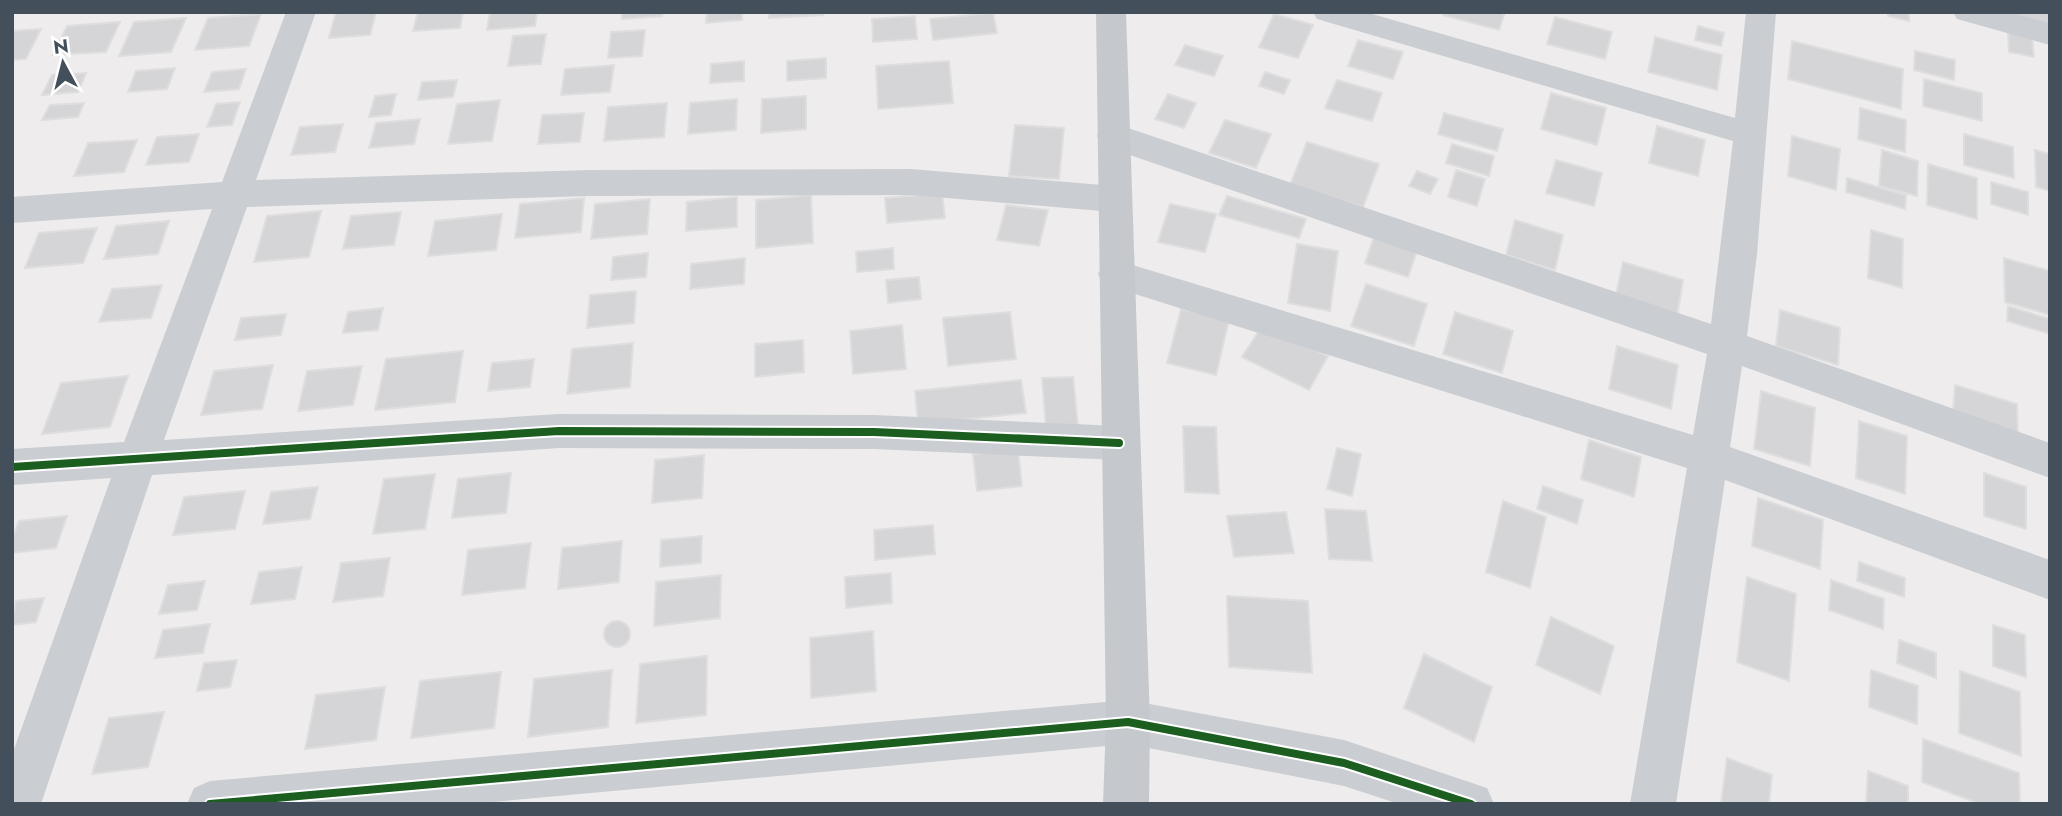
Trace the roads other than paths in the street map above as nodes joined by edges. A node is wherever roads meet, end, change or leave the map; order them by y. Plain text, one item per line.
1 (301, 12) edge
2 (1111, 12) edge
3 (1328, 12) edge
4 (1761, 12) edge
5 (1968, 12) edge
6 (2050, 34) edge
7 (1749, 134) junction
8 (1113, 136) junction
9 (233, 194) junction
10 (1114, 200) junction
11 (12, 211) edge
12 (1115, 274) junction
13 (1727, 345) junction
14 (1119, 443) junction
15 (138, 457) junction
16 (1709, 457) junction
17 (2050, 461) edge
18 (12, 467) edge
19 (2050, 580) edge
20 (1128, 722) junction
21 (18, 804) edge
22 (210, 804) edge
23 (1126, 804) edge
24 (1471, 804) edge
25 (1653, 804) edge

1 - 9 street
2 - 8 main road
3 - 7 street
4 - 7 street
5 - 6 street
7 - 13 street
8 - 10 main road
8 - 13 street
9 - 10 street
9 - 11 street
9 - 15 street
10 - 12 main road
12 - 14 main road
12 - 16 street
13 - 16 street
13 - 17 street
14 - 15 street
14 - 20 main road
15 - 18 street
15 - 21 street
16 - 19 street
16 - 25 street
20 - 22 street
20 - 23 main road
20 - 24 street

